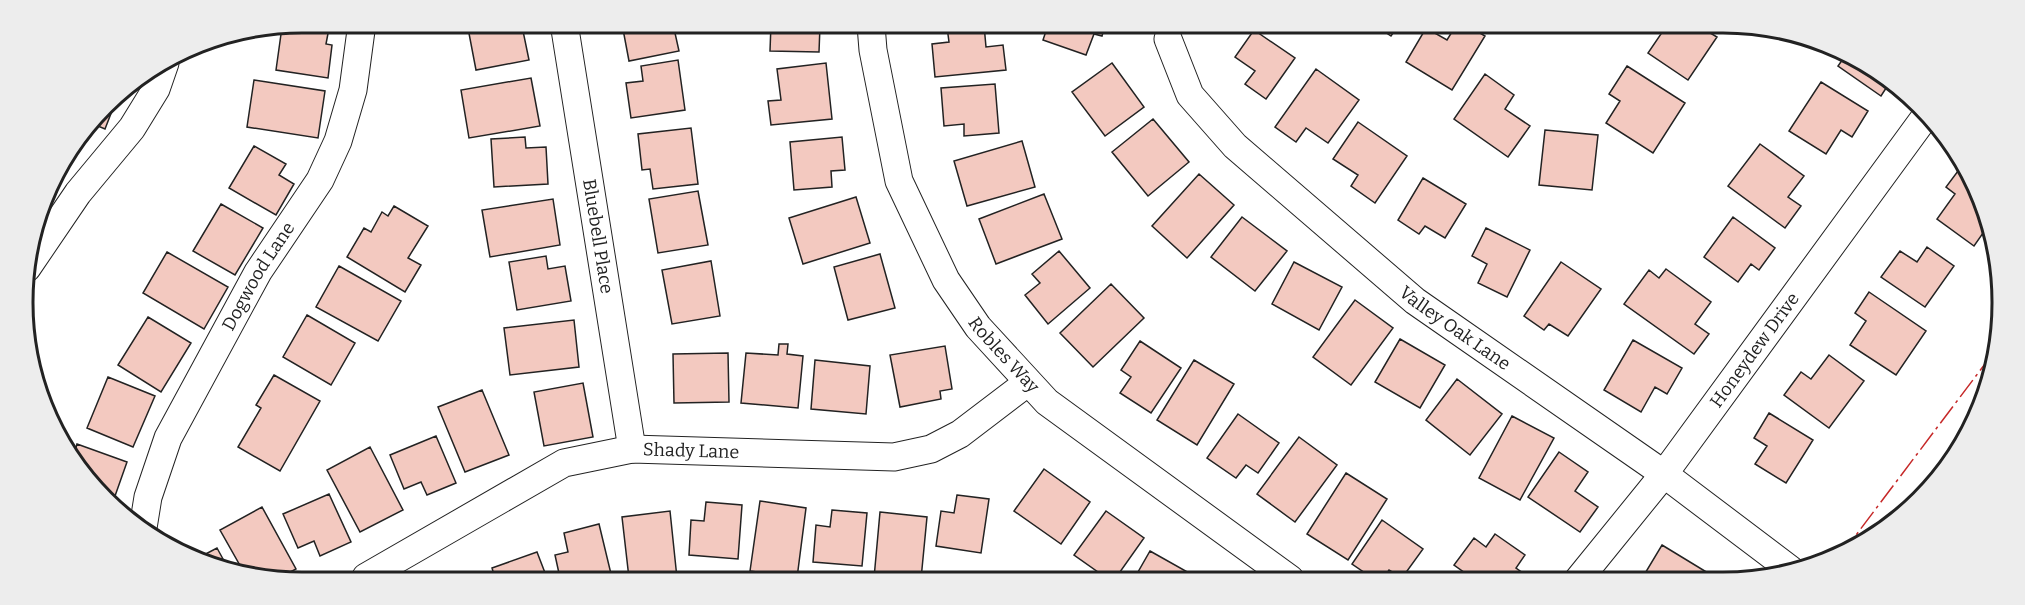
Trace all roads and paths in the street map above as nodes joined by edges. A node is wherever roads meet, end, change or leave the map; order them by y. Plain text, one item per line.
1 (361, 33) edge
2 (566, 33) edge
3 (872, 33) edge
4 (1168, 39) dead end
5 (162, 73) edge
6 (1922, 121) edge
7 (38, 252) edge
8 (1027, 383) junction
9 (632, 449) junction
10 (1664, 474) junction
11 (144, 521) edge
12 (1784, 565) edge
13 (375, 572) edge
14 (1280, 572) edge
15 (1584, 572) edge

1 - 11 street, Dogwood Lane
2 - 9 street, Bluebell Place
3 - 8 street, Robles Way
4 - 10 street, Valley Oak Lane
5 - 7 street
6 - 10 street, Honeydew Drive
8 - 9 street, Shady Lane
8 - 14 street, Robles Way
9 - 13 street, Shady Lane
10 - 12 street, Valley Oak Lane
10 - 15 street, Honeydew Drive

